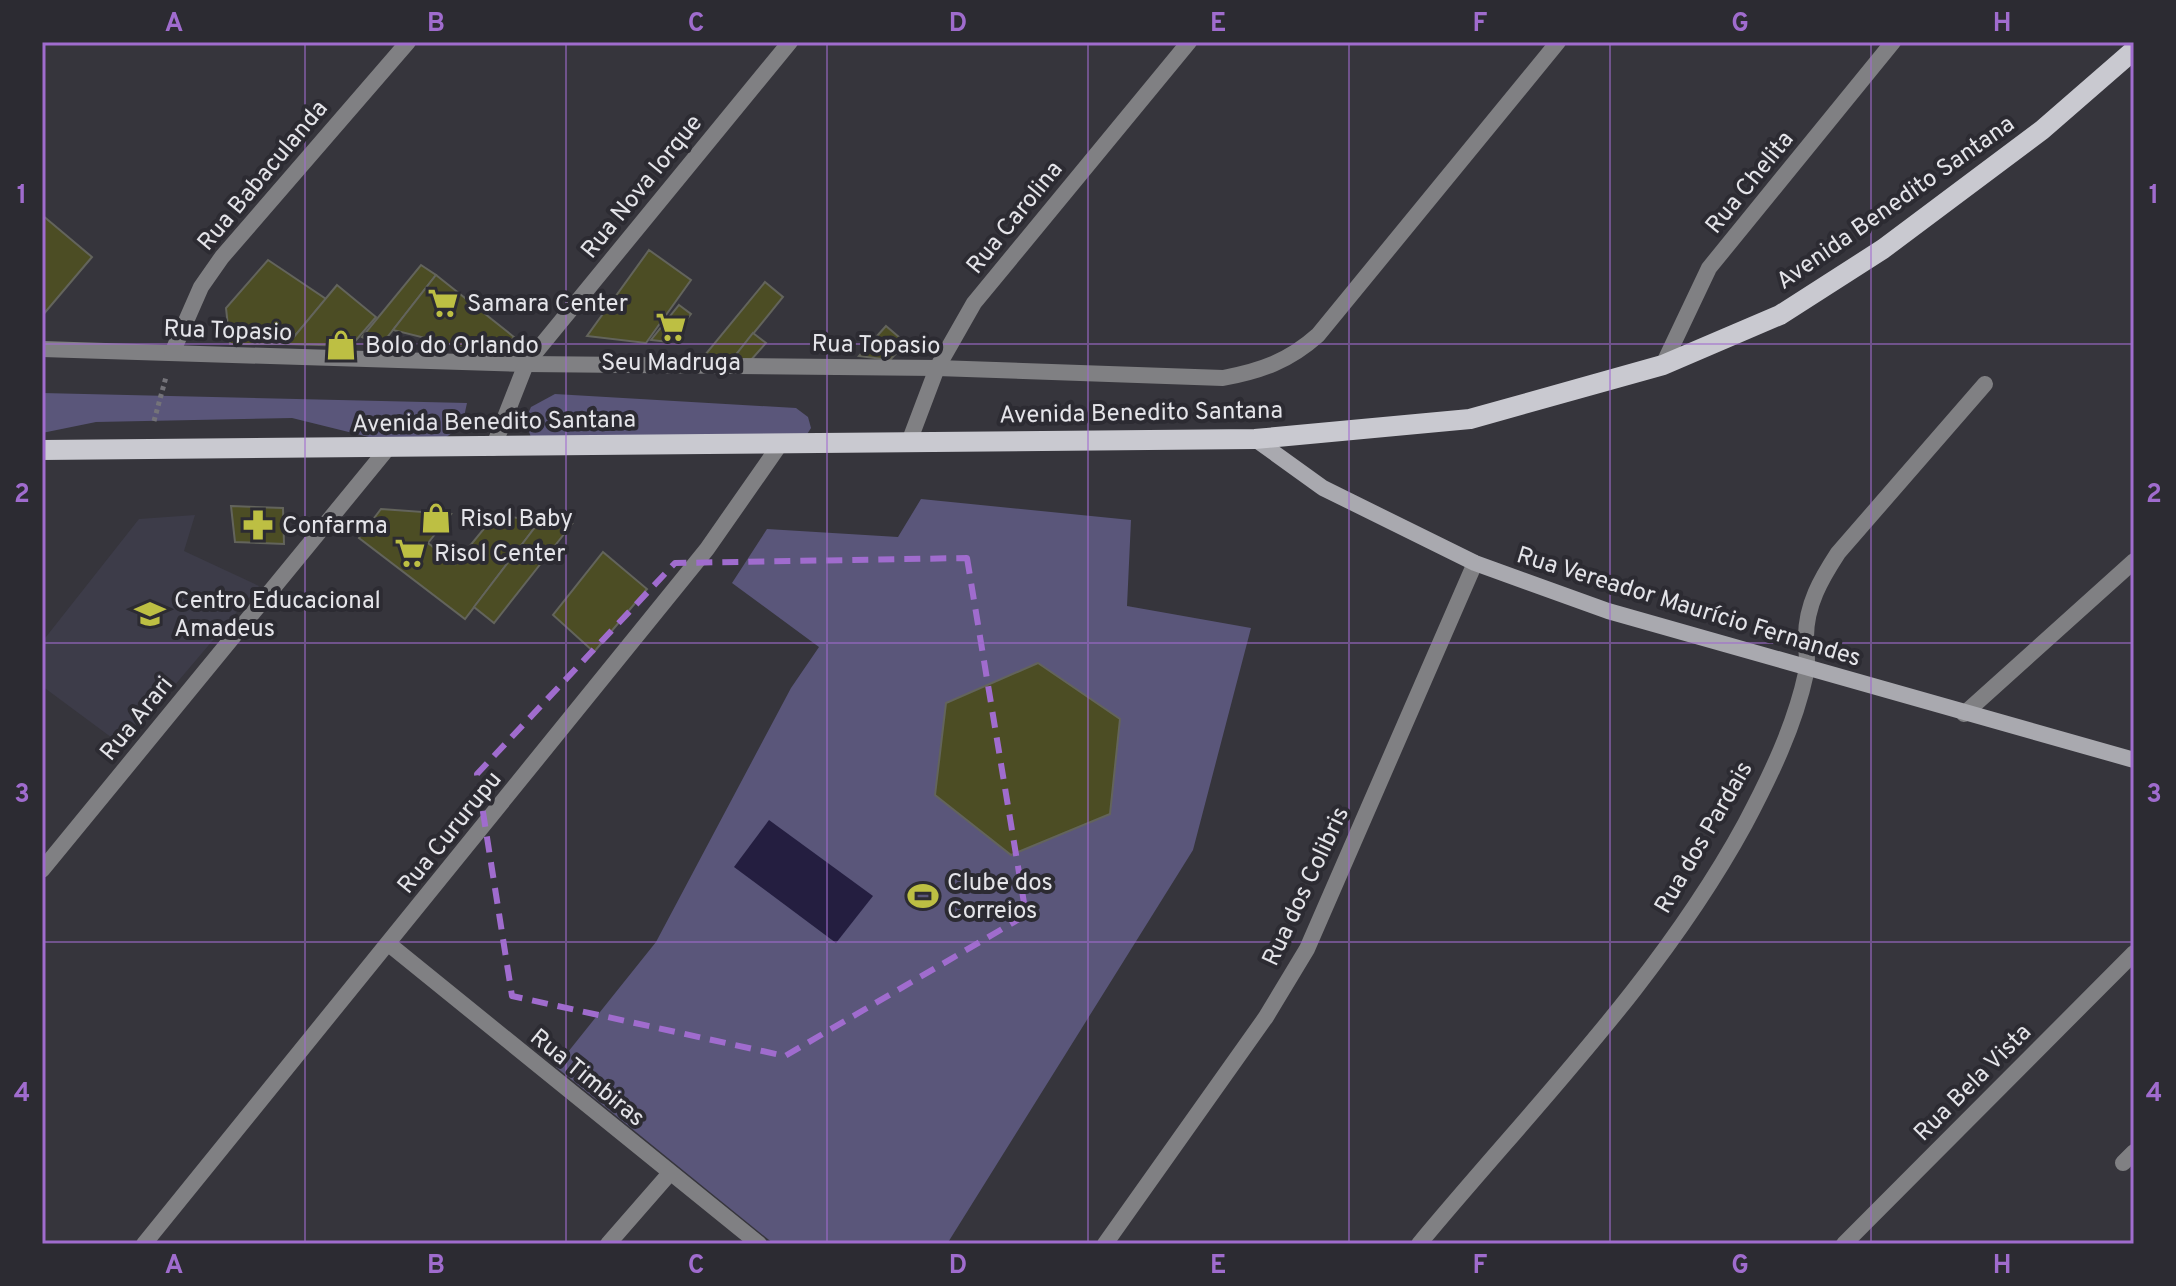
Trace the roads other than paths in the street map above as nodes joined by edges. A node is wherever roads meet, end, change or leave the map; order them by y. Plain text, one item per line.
1 (408, 42) edge
2 (790, 42) edge
3 (1189, 42) edge
4 (1558, 42) edge
5 (1893, 42) edge
6 (2134, 50) edge
7 (42, 349) edge
8 (172, 353) junction
9 (526, 364) junction
10 (1663, 365) junction
11 (937, 368) junction
12 (1985, 384) dead end
13 (1255, 439) junction
14 (909, 442) junction
15 (781, 443) junction
16 (388, 448) junction
17 (493, 448) junction
18 (42, 450) edge
19 (2134, 561) edge
20 (1475, 563) junction
21 (1807, 670) junction
22 (1964, 714) junction
23 (2134, 760) edge
24 (42, 870) edge
25 (390, 945) junction
26 (2134, 953) edge
27 (670, 1173) junction
28 (144, 1244) edge
29 (608, 1244) edge
30 (759, 1244) edge
31 (1105, 1244) edge
32 (1419, 1244) edge
33 (1844, 1244) edge

1 - 8 street, Rua Babaculanda
2 - 9 street, Rua Nova Iorque
3 - 11 street, Rua Carolina
4 - 11 street, Rua Topasio
5 - 10 street, Rua Chelita
6 - 10 main road, Avenida Benedito Santana
7 - 8 street, Rua Topasio
8 - 9 street, Rua Topasio
9 - 11 street, Rua Topasio
9 - 17 street, Rua Nova Iorque
10 - 13 main road, Avenida Benedito Santana
11 - 14 street, Rua Carolina
12 - 21 street, Rua dos Pardais
13 - 14 main road, Avenida Benedito Santana
13 - 20 street, Rua Vereador Maurício Fernandes
14 - 15 main road, Avenida Benedito Santana
15 - 17 main road, Avenida Benedito Santana
15 - 25 street, Rua Cururupu
16 - 17 main road, Avenida Benedito Santana
16 - 18 main road, Avenida Benedito Santana
16 - 24 street, Rua Arari
19 - 22 street
20 - 21 street, Rua Vereador Maurício Fernandes
20 - 31 street, Rua dos Colibris
21 - 22 street, Rua Vereador Maurício Fernandes
21 - 32 street, Rua dos Pardais
22 - 23 street, Rua Vereador Maurício Fernandes
25 - 27 street, Rua Timbiras
25 - 28 street, Rua Cururupu
26 - 33 street, Rua Bela Vista
27 - 29 street
27 - 30 street, Rua Timbiras

